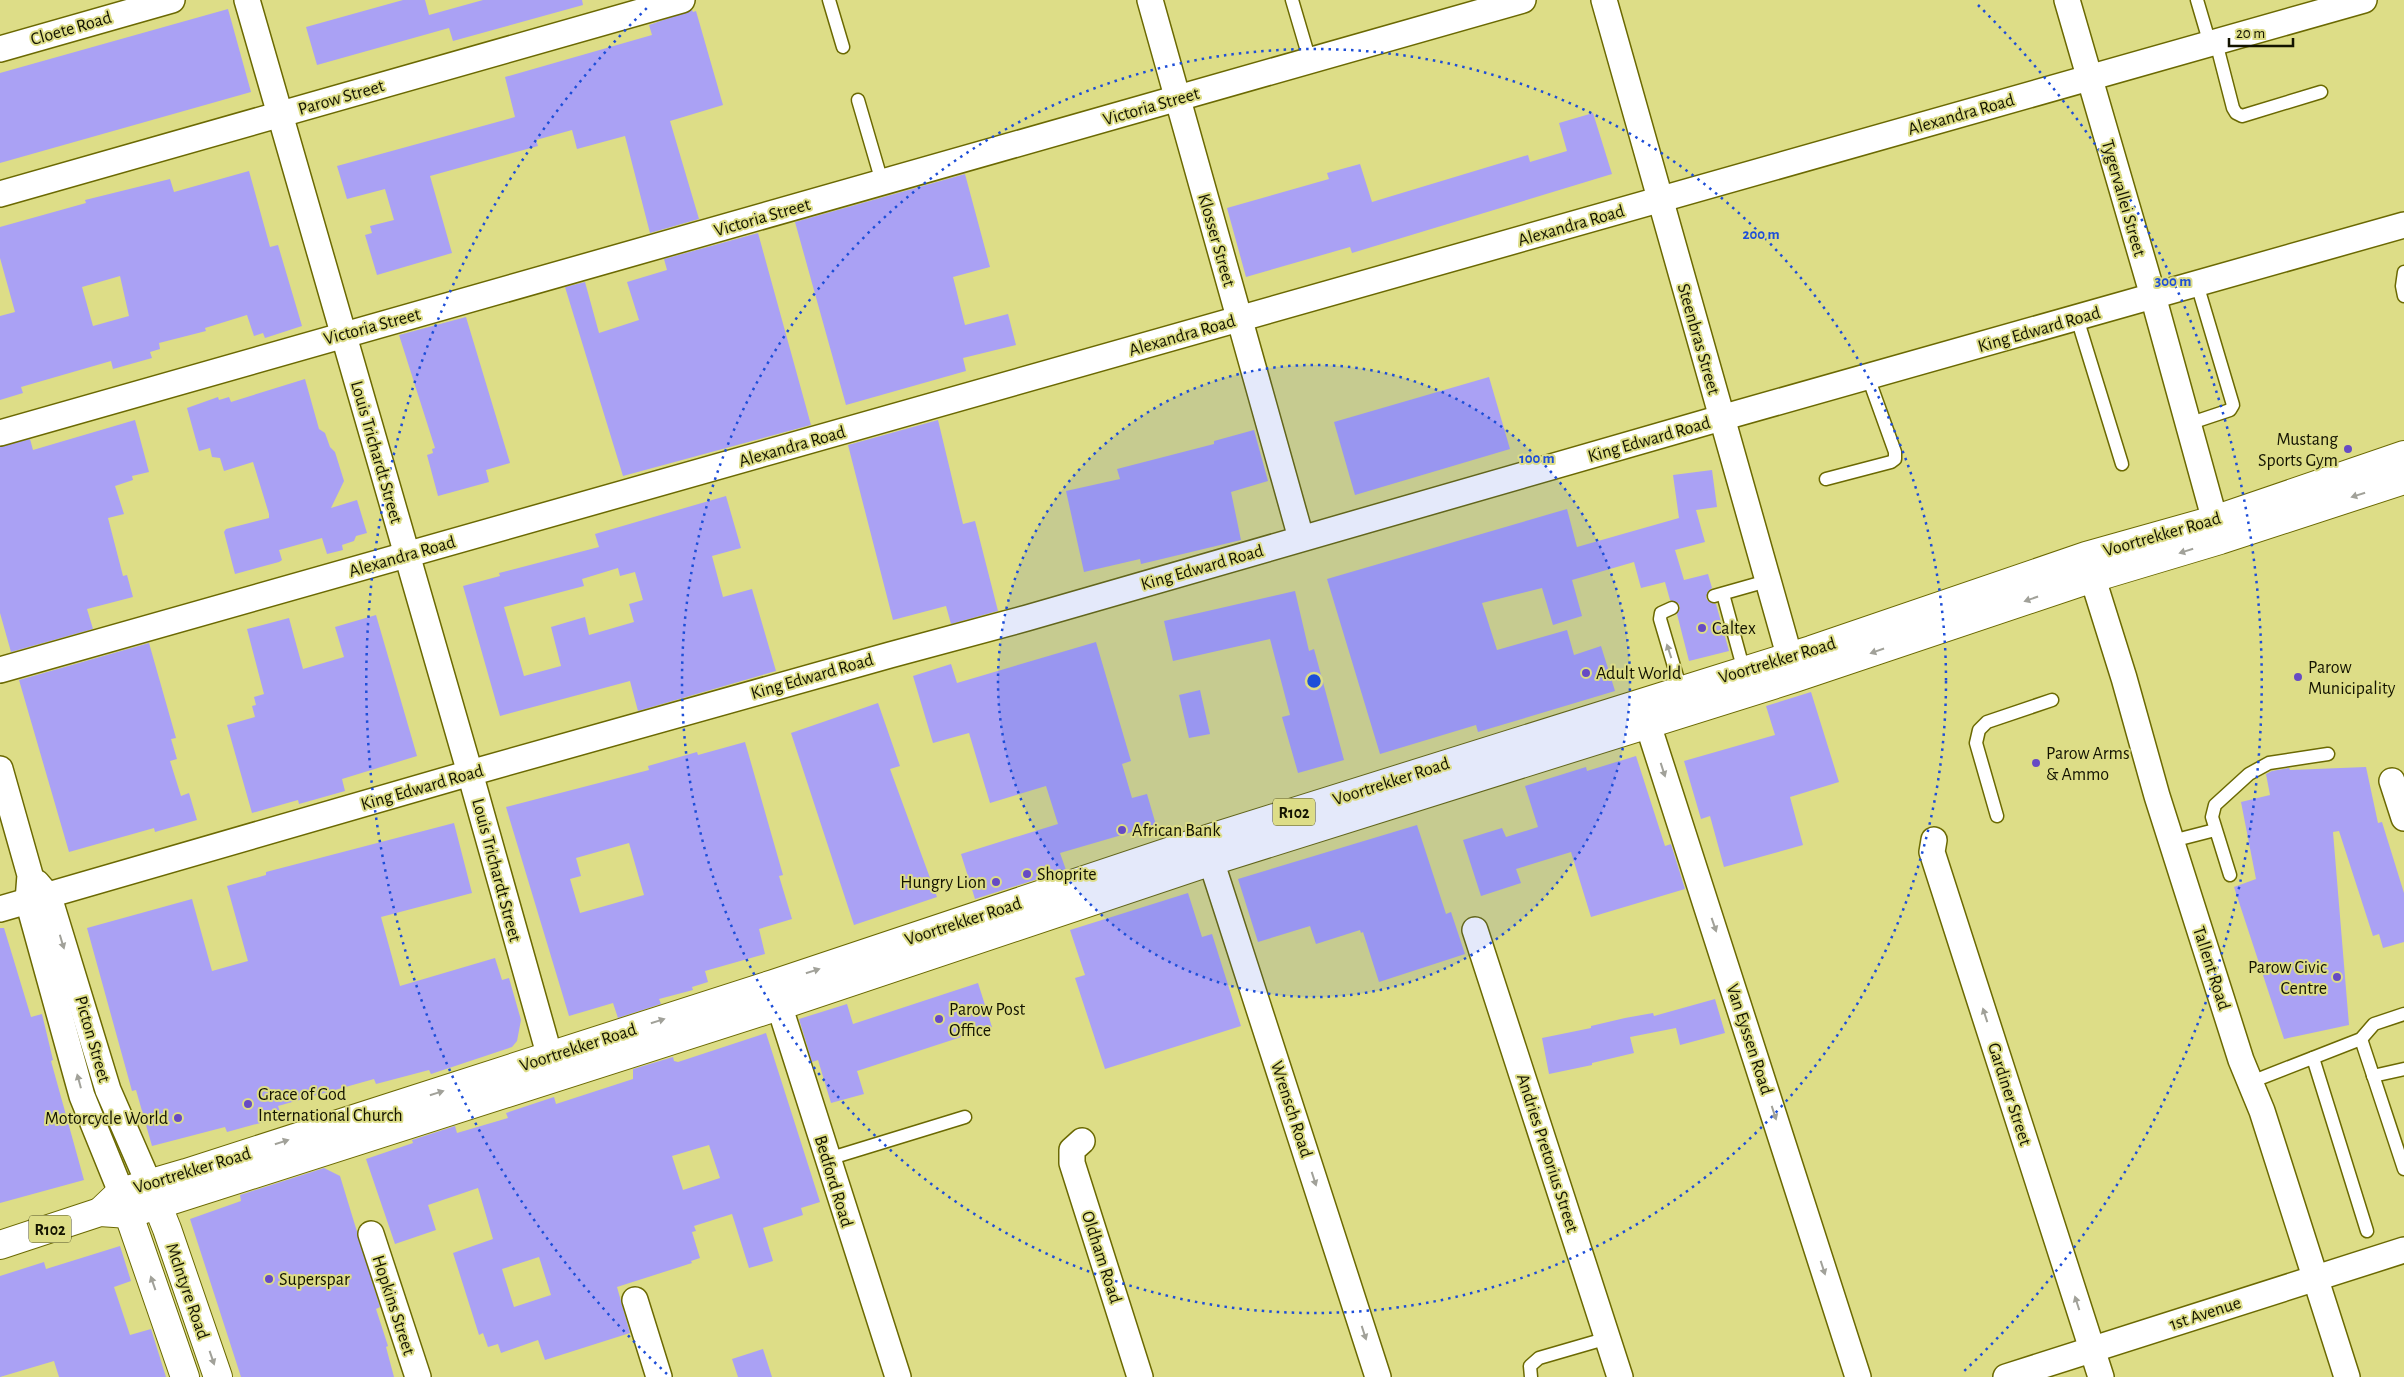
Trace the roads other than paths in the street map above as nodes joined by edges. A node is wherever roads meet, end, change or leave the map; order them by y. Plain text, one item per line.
1 (172, 0) edge
2 (247, 0) edge
3 (682, 0) edge
4 (829, 0) edge
5 (1150, 0) edge
6 (1292, 0) edge
7 (1523, 0) edge
8 (1604, 0) edge
9 (2067, 0) edge
10 (2197, 0) edge
11 (2364, 0) edge
12 (2314, 7) edge
13 (2213, 43) junction
14 (843, 47) dead end
15 (0, 49) edge
16 (1310, 61) junction
17 (2089, 78) junction
18 (2320, 92) dead end
19 (1177, 98) junction
20 (858, 100) dead end
21 (279, 114) junction
22 (882, 182) junction
23 (0, 194) edge
24 (1660, 200) junction
25 (2404, 225) edge
26 (2404, 272) edge
27 (2197, 284) junction
28 (2153, 296) junction
29 (2404, 296) edge
30 (2077, 318) junction
31 (1239, 319) junction
32 (343, 334) junction
33 (1868, 377) junction
34 (1721, 418) junction
35 (2188, 424) junction
36 (0, 433) edge
37 (2404, 456) edge
38 (2122, 464) dead end
39 (1826, 479) dead end
40 (2404, 480) edge
41 (2217, 530) junction
42 (1301, 538) junction
43 (407, 555) junction
44 (2090, 567) junction
45 (1767, 581) junction
46 (1667, 610) dead end
47 (1792, 667) junction
48 (0, 670) edge
49 (1744, 670) junction
50 (1681, 690) junction
51 (2052, 700) dead end
52 (1644, 713) junction
53 (2328, 754) dead end
54 (0, 769) edge
55 (470, 773) junction
56 (2392, 781) dead end
57 (1997, 816) dead end
58 (2404, 818) edge
59 (2215, 830) junction
60 (1934, 840) dead end
61 (2172, 841) junction
62 (1208, 851) junction
63 (2230, 875) dead end
64 (38, 898) junction
65 (0, 909) edge
66 (1475, 930) dead end
67 (776, 995) junction
68 (2404, 1014) edge
69 (2361, 1039) junction
70 (2313, 1058) junction
71 (552, 1067) junction
72 (2404, 1068) edge
73 (2373, 1076) junction
74 (2251, 1082) junction
75 (964, 1117) dead end
76 (1082, 1141) dead end
77 (828, 1159) junction
78 (2404, 1169) edge
79 (153, 1194) junction
80 (125, 1203) junction
81 (2367, 1231) dead end
82 (371, 1234) dead end
83 (0, 1246) edge
84 (2404, 1250) edge
85 (2316, 1278) junction
86 (635, 1300) dead end
87 (1608, 1338) junction
88 (2092, 1349) junction
89 (185, 1377) edge
90 (218, 1377) edge
91 (418, 1377) edge
92 (659, 1377) edge
93 (898, 1377) edge
94 (1140, 1377) edge
95 (1378, 1377) edge
96 (1531, 1377) edge
97 (1620, 1377) edge
98 (1858, 1377) edge
99 (2006, 1377) edge
100 (2101, 1377) edge
101 (2347, 1377) edge

1 - 15 street, Cloete Road
2 - 21 street, Louis Trichardt Street
3 - 21 street, Parow Street
4 - 14 lane
5 - 19 street, Klosser Street
6 - 16 lane
7 - 16 street, Victoria Street
8 - 24 street, Steenbras Street
9 - 17 street, Tygervallei Street
10 - 13 lane
11 - 12 street, Alexandra Road
12 - 13 street, Alexandra Road
13 - 17 street, Alexandra Road
13 - 18 lane
16 - 19 street, Victoria Street
17 - 24 street, Alexandra Road
17 - 28 street, Tygervallei Street
19 - 22 street, Victoria Street
19 - 31 street, Klosser Street
20 - 22 lane
21 - 23 street, Parow Street
21 - 32 street, Louis Trichardt Street
22 - 32 street, Victoria Street
24 - 31 street, Alexandra Road
24 - 34 street, Steenbras Street
25 - 27 street, King Edward Road
26 - 29 lane
27 - 28 street, King Edward Road
27 - 35 lane
28 - 30 street, King Edward Road
28 - 35 street, Tygervallei Street
30 - 33 street, King Edward Road
30 - 38 lane
31 - 42 street, Klosser Street
31 - 43 street, Alexandra Road
32 - 36 street, Victoria Street
32 - 43 street, Louis Trichardt Street
33 - 34 street, King Edward Road
33 - 39 lane
34 - 42 street, King Edward Road
34 - 45 street, Steenbras Street
35 - 41 street, Tygervallei Street
37 - 41 main road, Voortrekker Road / R102
40 -> 41 main road, Voortrekker Road / R102
41 - 44 main road, Voortrekker Road / R102
42 - 55 street, King Edward Road
43 - 48 street, Alexandra Road
43 - 55 street, Louis Trichardt Street
44 - 47 main road, Voortrekker Road / R102
44 - 61 street, Tallent Road
45 - 47 street, Steenbras Street
45 - 49 lane
50 -> 46 lane
47 - 49 main road, Voortrekker Road / R102
47 - 52 main road, Voortrekker Road / R102
49 - 50 main road, Voortrekker Road / R102
50 - 52 main road, Voortrekker Road / R102
51 - 57 lane
52 - 62 main road, Voortrekker Road / R102
52 -> 98 street, Van Eyssen Road
53 - 59 lane
54 - 64 street, Picton Street
55 - 64 street, King Edward Road
55 - 71 street, Louis Trichardt Street
56 - 58 street
59 - 61 lane
59 - 63 lane
88 -> 60 street, Gardiner Street
61 - 74 street, Tallent Road
62 - 67 main road, Voortrekker Road / R102
62 -> 95 street, Wrensch Road
64 - 65 street, King Edward Road
64 -> 79 street, Picton Street
80 -> 64 street, Picton Street
66 - 87 street, Andries Pretorius Street
67 - 71 main road, Voortrekker Road / R102
67 - 77 street, Bedford Road
68 - 69 lane
69 - 70 lane
69 - 73 lane
70 - 74 lane
70 - 81 lane
71 - 79 main road, Voortrekker Road / R102
72 - 73 lane
73 - 78 lane
74 - 85 street, Tallent Road
75 - 77 lane
76 - 94 street, Oldham Road
77 - 93 street, Bedford Road
79 - 80 main road, Voortrekker Road / R102
79 -> 90 main road, McIntyre Road
80 - 83 main road, Voortrekker Road / R102
89 -> 80 main road, McIntyre Road
82 - 91 street, Hopkins Street
84 - 85 street, 1st Avenue
85 - 88 street, 1st Avenue
85 - 101 street, Tallent Road
86 - 92 street
87 - 96 lane
87 - 97 street, Andries Pretorius Street
88 - 99 street, 1st Avenue
88 - 100 street, Gardiner Street

